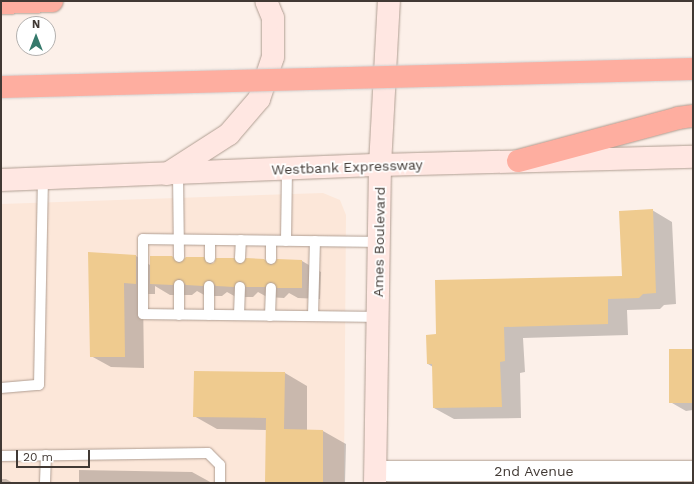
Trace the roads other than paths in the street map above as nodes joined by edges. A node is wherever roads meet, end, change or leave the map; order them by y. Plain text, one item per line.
1 (52, 1) edge
2 (266, 1) edge
3 (389, 1) edge
4 (1, 3) edge
5 (693, 69) edge
6 (1, 87) edge
7 (693, 116) edge
8 (693, 157) edge
9 (518, 161) junction
10 (380, 165) junction
11 (287, 169) junction
12 (172, 174) junction
13 (43, 179) junction
14 (1, 180) edge
15 (180, 239) junction
16 (210, 240) junction
17 (241, 240) junction
18 (272, 241) junction
19 (286, 241) junction
20 (315, 241) junction
21 (379, 242) junction
22 (180, 257) dead end
23 (210, 258) dead end
24 (240, 258) dead end
25 (271, 259) dead end
26 (179, 285) dead end
27 (209, 286) dead end
28 (240, 287) dead end
29 (271, 288) dead end
30 (179, 315) junction
31 (209, 315) junction
32 (239, 315) junction
33 (270, 316) junction
34 (313, 316) junction
35 (378, 318) junction
36 (1, 388) edge
37 (46, 455) junction
38 (1, 456) edge
39 (693, 471) edge
40 (375, 477) edge
41 (45, 483) edge
42 (220, 483) edge

1 - 4 highway
2 - 12 main road
3 - 10 main road, Ames Boulevard
5 - 6 highway, bridge
7 - 9 highway
8 - 9 main road, Westbank Expressway
9 - 10 main road, Westbank Expressway
10 - 11 main road, Westbank Expressway
10 - 21 main road, Ames Boulevard
11 - 12 main road, Westbank Expressway
11 - 19 lane
12 - 13 main road, Westbank Expressway
12 - 15 lane
13 - 14 main road, Westbank Expressway
13 - 36 lane
15 - 16 lane
15 - 22 lane
15 - 30 lane
16 - 17 lane
16 - 23 lane
17 - 18 lane
17 - 24 lane
18 - 19 lane
18 - 25 lane
19 - 20 lane
20 - 21 lane
20 - 34 lane
21 - 35 main road, Ames Boulevard
26 - 30 lane
27 - 31 lane
28 - 32 lane
29 - 33 lane
30 - 31 lane
31 - 32 lane
32 - 33 lane
33 - 34 lane
34 - 35 lane
35 - 40 main road, Ames Boulevard
37 - 38 lane
37 - 41 lane
37 - 42 lane
39 - 40 street, 2nd Avenue

